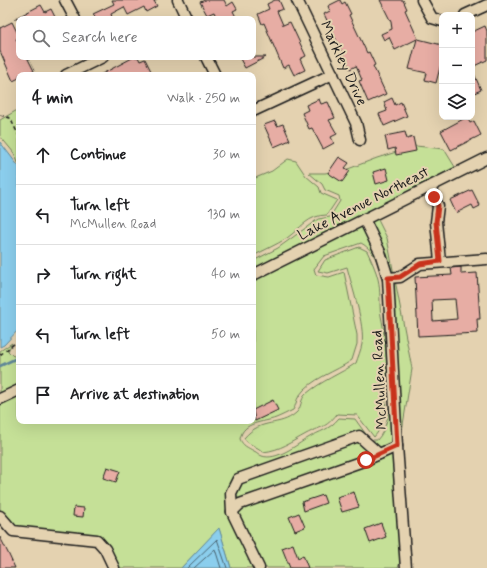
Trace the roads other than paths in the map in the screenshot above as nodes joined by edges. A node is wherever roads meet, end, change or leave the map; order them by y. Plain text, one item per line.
1 (65, 0) edge
2 (178, 0) edge
3 (298, 0) edge
4 (422, 0) edge
5 (487, 5) edge
6 (472, 12) edge
7 (73, 16) edge
8 (183, 16) edge
9 (439, 20) edge
10 (93, 60) edge
11 (208, 60) edge
12 (71, 72) edge
13 (214, 72) edge
14 (333, 74) junction
15 (256, 110) edge
16 (360, 140) dead end
17 (487, 158) edge
18 (430, 187) junction
19 (364, 219) junction
20 (487, 259) edge
21 (440, 261) junction
22 (256, 273) edge
23 (388, 278) junction
24 (16, 391) edge
25 (0, 399) edge
26 (397, 446) junction
27 (379, 454) junction
28 (232, 512) junction
29 (0, 516) edge
30 (405, 566) edge
31 (114, 568) edge
32 (259, 568) edge

1 - 7 street
2 - 8 street
3 - 14 street, Markley Drive
4 - 9 street
5 - 6 street
10 - 12 street
11 - 13 street
14 - 15 street
14 - 16 street, Markley Drive
17 - 18 street, Lake Avenue Northeast
18 - 19 street, Lake Avenue Northeast
18 - 21 street
19 - 22 street, Lake Avenue Northeast
19 - 23 street, McMullen Road
20 - 21 street
21 - 23 street
23 - 26 street, McMullen Road
24 - 25 street
26 - 27 street
26 - 30 street, McMullen Road
27 - 28 street
27 - 28 street
28 - 32 street
29 - 31 street

